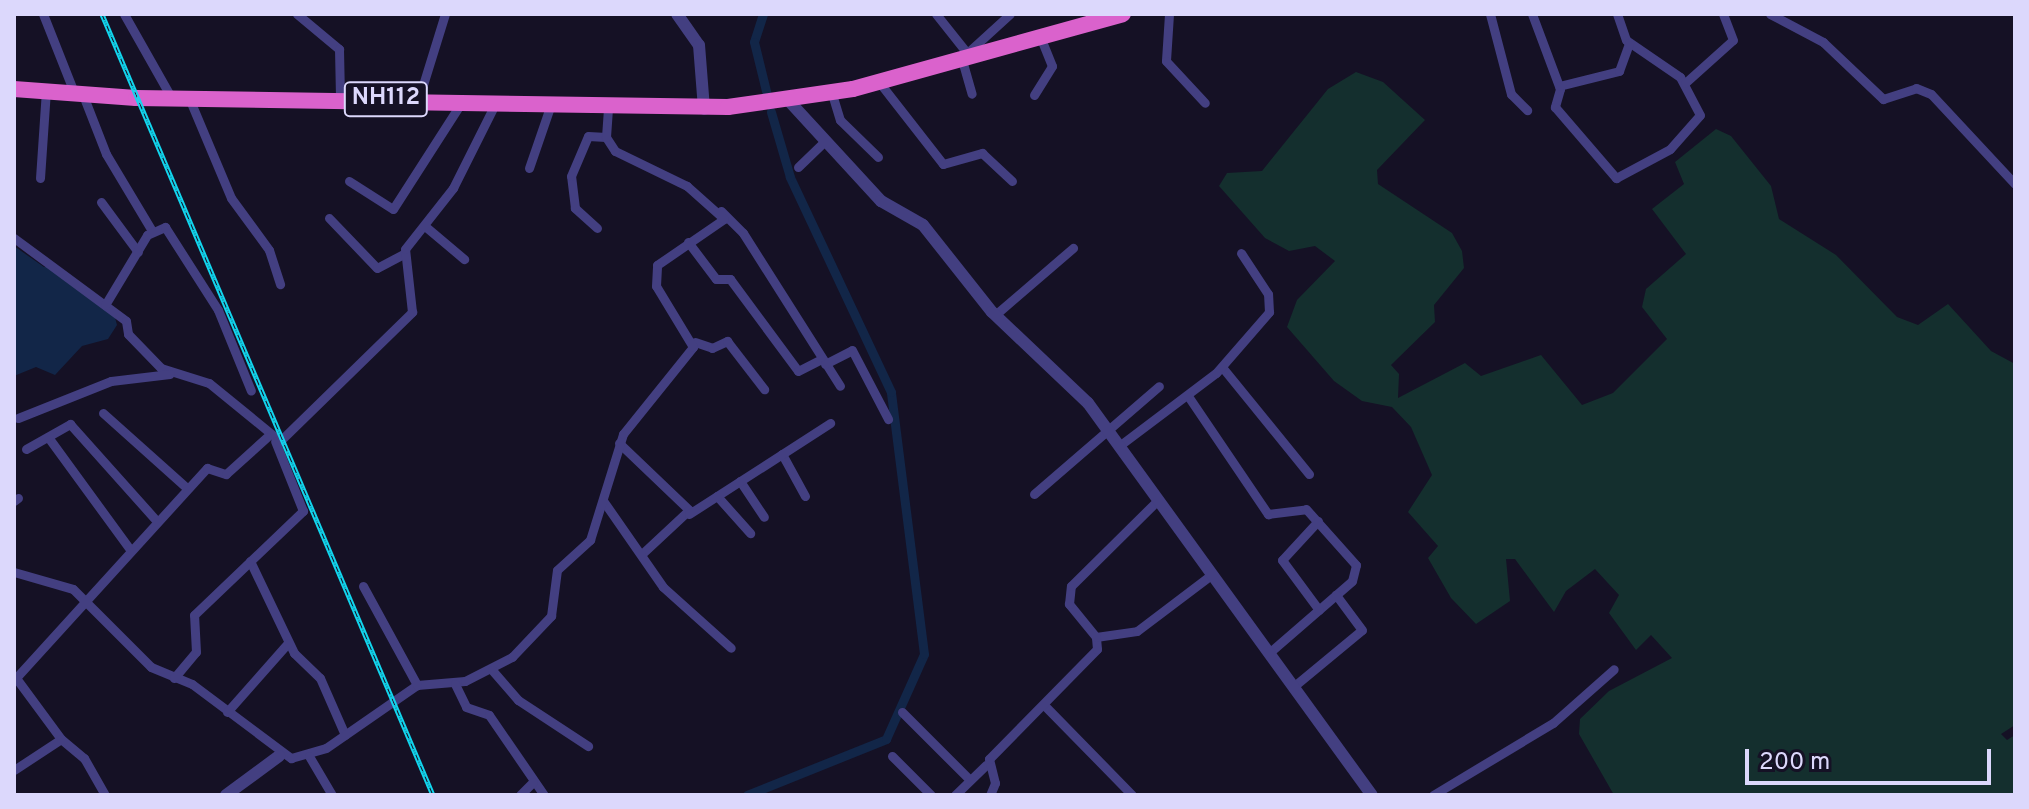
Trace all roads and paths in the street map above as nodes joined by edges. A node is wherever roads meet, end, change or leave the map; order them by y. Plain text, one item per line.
1 (43, 14) edge
2 (124, 14) edge
3 (297, 14) edge
4 (445, 14) edge
5 (677, 14) edge
6 (936, 14) edge
7 (1010, 14) edge
8 (1123, 14) edge
9 (1169, 14) edge
10 (1490, 14) edge
11 (1532, 14) edge
12 (1617, 14) edge
13 (1723, 14) edge
14 (1770, 14) edge
15 (1040, 37) junction
16 (1629, 43) junction
17 (962, 58) junction
18 (879, 82) junction
19 (1685, 83) junction
20 (1559, 86) junction
21 (14, 89) edge
22 (46, 91) junction
23 (832, 94) junction
24 (972, 94) dead end
25 (79, 95) junction
26 (1034, 95) dead end
27 (340, 97) junction
28 (181, 99) junction
29 (418, 101) junction
30 (784, 102) junction
31 (461, 103) junction
32 (1205, 103) dead end
33 (495, 104) junction
34 (550, 107) junction
35 (608, 108) junction
36 (704, 109) junction
37 (1527, 110) dead end
38 (606, 137) junction
39 (824, 142) junction
40 (878, 157) dead end
41 (798, 167) dead end
42 (529, 168) dead end
43 (40, 178) dead end
44 (349, 181) dead end
45 (1012, 181) dead end
46 (2015, 184) edge
47 (101, 202) dead end
48 (721, 211) junction
49 (329, 218) dead end
50 (426, 227) junction
51 (597, 228) dead end
52 (152, 231) junction
53 (14, 238) edge
54 (688, 242) junction
55 (1073, 248) dead end
56 (138, 252) junction
57 (1241, 253) dead end
58 (403, 254) junction
59 (464, 259) dead end
60 (280, 284) dead end
61 (105, 305) junction
62 (995, 315) junction
63 (695, 342) junction
64 (824, 361) junction
65 (1222, 367) junction
66 (170, 374) junction
67 (840, 386) dead end
68 (1159, 386) dead end
69 (764, 389) dead end
70 (251, 391) dead end
71 (1188, 396) junction
72 (103, 413) dead end
73 (18, 418) dead end
74 (888, 419) dead end
75 (830, 423) dead end
76 (1106, 428) junction
77 (48, 437) junction
78 (271, 439) junction
79 (619, 443) junction
80 (1119, 446) junction
81 (26, 449) dead end
82 (782, 454) junction
83 (1309, 474) dead end
84 (740, 481) junction
85 (187, 488) junction
86 (1034, 494) dead end
87 (717, 496) junction
88 (805, 496) dead end
89 (1157, 501) junction
90 (604, 502) junction
91 (689, 514) junction
92 (764, 517) dead end
93 (155, 519) junction
94 (1318, 521) junction
95 (750, 533) dead end
96 (129, 548) junction
97 (644, 552) junction
98 (250, 561) junction
99 (14, 572) edge
100 (1211, 575) junction
101 (363, 586) dead end
102 (1336, 595) junction
103 (90, 605) junction
104 (1319, 610) junction
105 (1096, 637) junction
106 (288, 643) junction
107 (731, 648) dead end
108 (1269, 653) junction
109 (1614, 669) dead end
110 (492, 670) junction
111 (174, 678) junction
112 (15, 679) edge
113 (455, 684) junction
114 (417, 685) junction
115 (1293, 687) junction
116 (1044, 705) junction
117 (227, 712) junction
118 (902, 712) dead end
119 (345, 735) junction
120 (61, 739) junction
121 (588, 746) dead end
122 (279, 756) junction
123 (309, 756) junction
124 (892, 756) dead end
125 (986, 765) junction
126 (14, 770) edge
127 (970, 780) junction
128 (533, 782) junction
129 (105, 795) edge
130 (226, 795) edge
131 (332, 795) edge
132 (520, 795) edge
133 (544, 795) edge
134 (931, 795) edge
135 (955, 795) edge
136 (990, 795) edge
137 (1132, 795) edge
138 (1372, 795) edge
139 (1433, 795) edge

1 - 25 street
2 - 28 street
3 - 27 street
4 - 29 street
5 - 36 street
6 - 17 street
7 - 17 street
8 - 15 highway, NH112
9 - 32 street
10 - 37 street
11 - 20 street
12 - 16 street
13 - 19 street
14 - 46 street
15 - 17 highway, NH112
15 - 26 street
16 - 19 street
16 - 20 street
17 - 18 highway, NH112
17 - 24 street
18 - 23 highway, NH112
18 - 45 street
19 - 20 street
21 - 22 highway, NH112
22 - 25 highway, NH112
22 - 43 street
23 - 30 highway, NH112
23 - 40 street
25 - 28 highway, NH112
25 - 52 street
27 - 28 highway, NH112
27 - 29 highway, NH112
28 - 60 street
29 - 31 highway, NH112
30 - 36 highway, NH112
30 - 39 street
31 - 33 highway, NH112
31 - 44 street
33 - 34 highway, NH112
33 - 50 street
34 - 35 highway, NH112
34 - 42 street
35 - 36 highway, NH112
35 - 38 street
38 - 48 street
38 - 51 street
39 - 41 street
39 - 62 street
47 - 56 street
48 - 54 street
48 - 64 street
49 - 58 street
50 - 58 street
50 - 59 street
52 - 56 street
52 - 70 street
53 - 61 street
54 - 63 street
54 - 64 street
55 - 62 street
56 - 61 street
57 - 65 street
58 - 78 street
61 - 66 street
62 - 76 street
63 - 69 street
63 - 79 street
64 - 67 street
64 - 74 street
65 - 71 street
65 - 83 street
66 - 73 street
66 - 78 street
68 - 76 street
71 - 80 street
71 - 94 street
72 - 85 street
75 - 82 street
76 - 80 street
76 - 86 street
77 - 81 street
77 - 93 street
77 - 96 street
78 - 85 street
78 - 98 street
79 - 90 street
79 - 91 street
80 - 89 street
82 - 84 street
82 - 88 street
84 - 87 street
84 - 92 street
85 - 93 street
87 - 91 street
87 - 95 street
89 - 100 street
89 - 105 street
90 - 97 street
90 - 110 street
91 - 97 street
93 - 96 street
94 - 102 street
94 - 104 street
96 - 103 street
97 - 107 street
98 - 106 street
98 - 111 street
99 - 103 street
100 - 105 street
100 - 108 street
101 - 114 street
102 - 104 street
102 - 115 street
103 - 111 street
103 - 112 street
104 - 108 street
105 - 116 street
106 - 117 street
106 - 119 street
108 - 115 street
109 - 139 street
110 - 113 street
110 - 121 street
111 - 117 street
112 - 120 street
113 - 114 street
113 - 128 street
114 - 119 street
115 - 138 street
116 - 125 street
116 - 137 street
117 - 122 street
118 - 127 street
119 - 123 street
120 - 126 street
120 - 129 street
122 - 123 street
122 - 130 street
123 - 131 street
124 - 134 street
125 - 127 street
125 - 136 street
127 - 135 street
128 - 132 street
128 - 133 street

